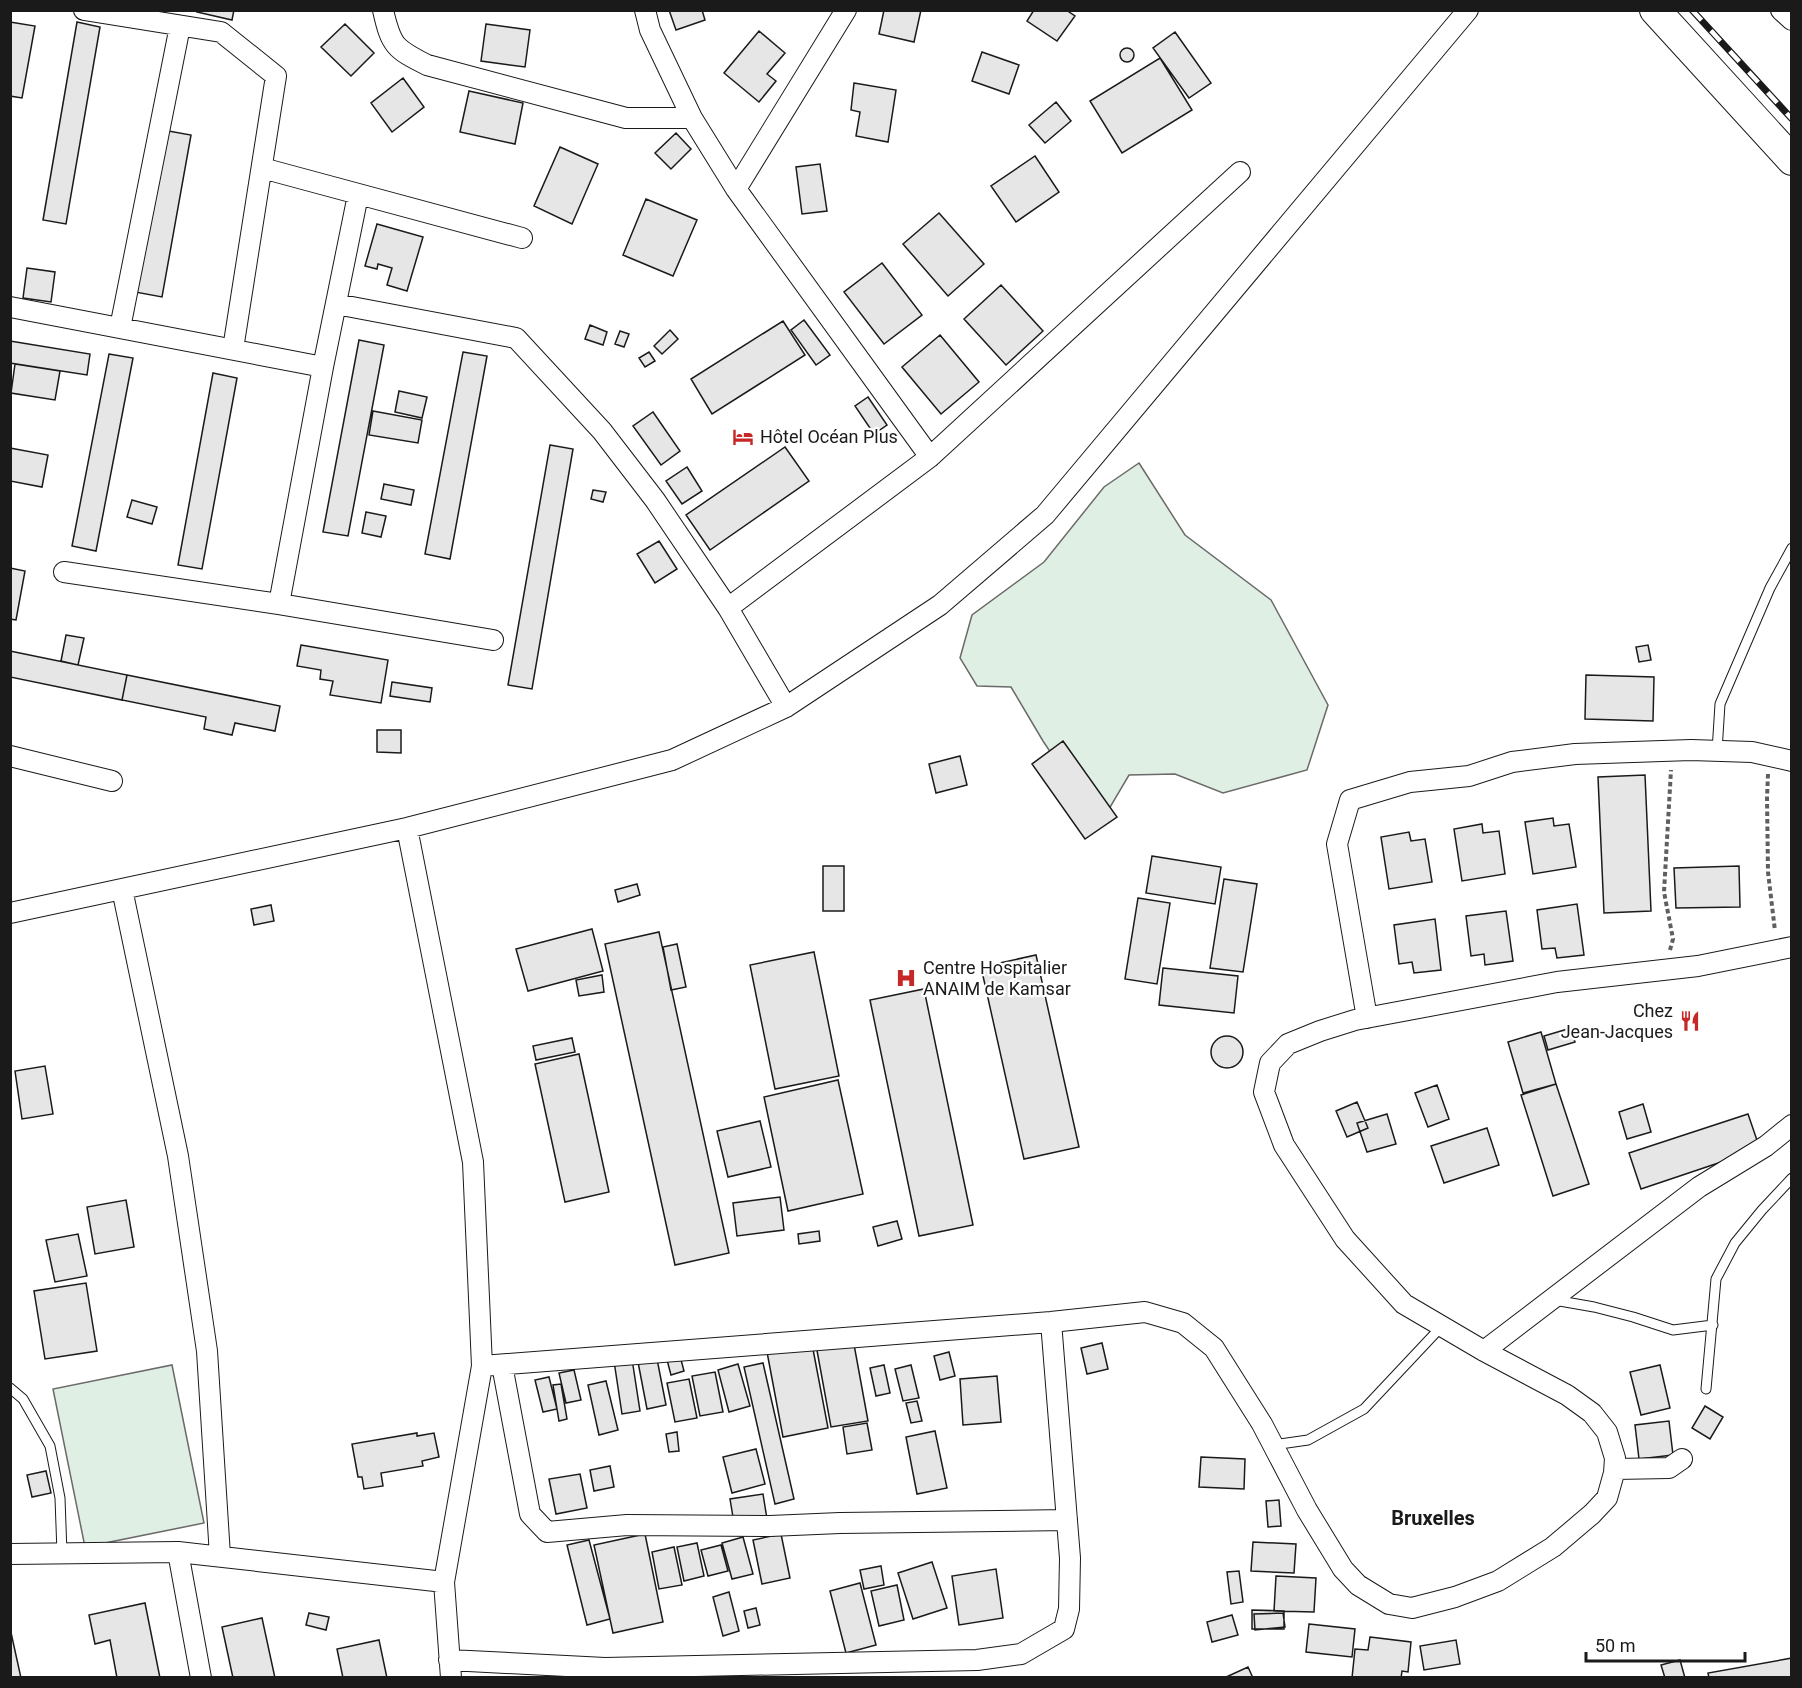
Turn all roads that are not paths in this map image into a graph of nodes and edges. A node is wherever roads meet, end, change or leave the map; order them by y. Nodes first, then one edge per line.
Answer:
1 (84, 10) edge
2 (383, 10) edge
3 (645, 10) edge
4 (846, 10) edge
5 (1468, 10) edge
6 (1655, 10) edge
7 (1781, 10) edge
8 (1791, 20) edge
9 (180, 26) junction
10 (693, 118) junction
11 (1791, 160) edge
12 (262, 168) junction
13 (1240, 172) dead end
14 (736, 189) junction
15 (358, 195) junction
16 (522, 238) dead end
17 (336, 304) junction
18 (10, 307) edge
19 (120, 328) junction
20 (233, 349) junction
21 (322, 367) junction
22 (930, 457) junction
23 (1791, 548) edge
24 (64, 572) dead end
25 (279, 604) junction
26 (728, 608) junction
27 (494, 640) dead end
28 (786, 707) junction
29 (1718, 751) junction
30 (10, 756) edge
31 (1791, 761) edge
32 (112, 781) dead end
33 (407, 828) junction
34 (123, 889) junction
35 (10, 913) edge
36 (1784, 948) edge
37 (1367, 1018) junction
38 (1791, 1125) edge
39 (1791, 1178) edge
40 (1551, 1299) junction
41 (1051, 1322) junction
42 (1713, 1325) junction
43 (1442, 1326) junction
44 (1484, 1351) junction
45 (492, 1366) junction
46 (10, 1388) edge
47 (1706, 1389) dead end
48 (1273, 1445) junction
49 (1682, 1459) dead end
50 (1615, 1469) junction
51 (1067, 1520) junction
52 (178, 1552) junction
53 (62, 1553) junction
54 (10, 1554) edge
55 (220, 1557) junction
56 (444, 1582) junction
57 (450, 1669) edge
58 (606, 1673) edge
59 (201, 1677) edge

1 - 9 street
2 - 10 street
3 - 10 street
4 - 14 street
5 - 28 street
6 - 11 main road
7 - 8 street
9 - 12 street
9 - 19 street
10 - 14 street
12 - 15 street
12 - 20 street
13 - 22 street
14 - 22 street
15 - 16 street
15 - 17 street
17 - 21 street
17 - 26 street
18 - 19 street
19 - 20 street
20 - 21 street
21 - 25 street
22 - 26 street
23 - 29 lane
24 - 25 street
25 - 27 street
26 - 28 street
28 - 33 street
29 - 31 street
29 - 37 street
30 - 32 street
33 - 34 street
33 - 45 street
34 - 35 street
34 - 55 street
36 - 37 street
37 - 43 street
38 - 40 street
39 - 42 lane
40 - 42 lane
40 - 44 street
41 - 45 street
41 - 48 street
41 - 51 street
42 - 47 lane
43 - 44 street
43 - 48 lane
44 - 50 street
45 - 51 street
45 - 56 street
46 - 53 lane
48 - 50 street
49 - 50 street
51 - 58 street
52 - 53 street
52 - 55 street
52 - 59 street
53 - 54 street
55 - 56 street
56 - 57 street
57 - 58 street

